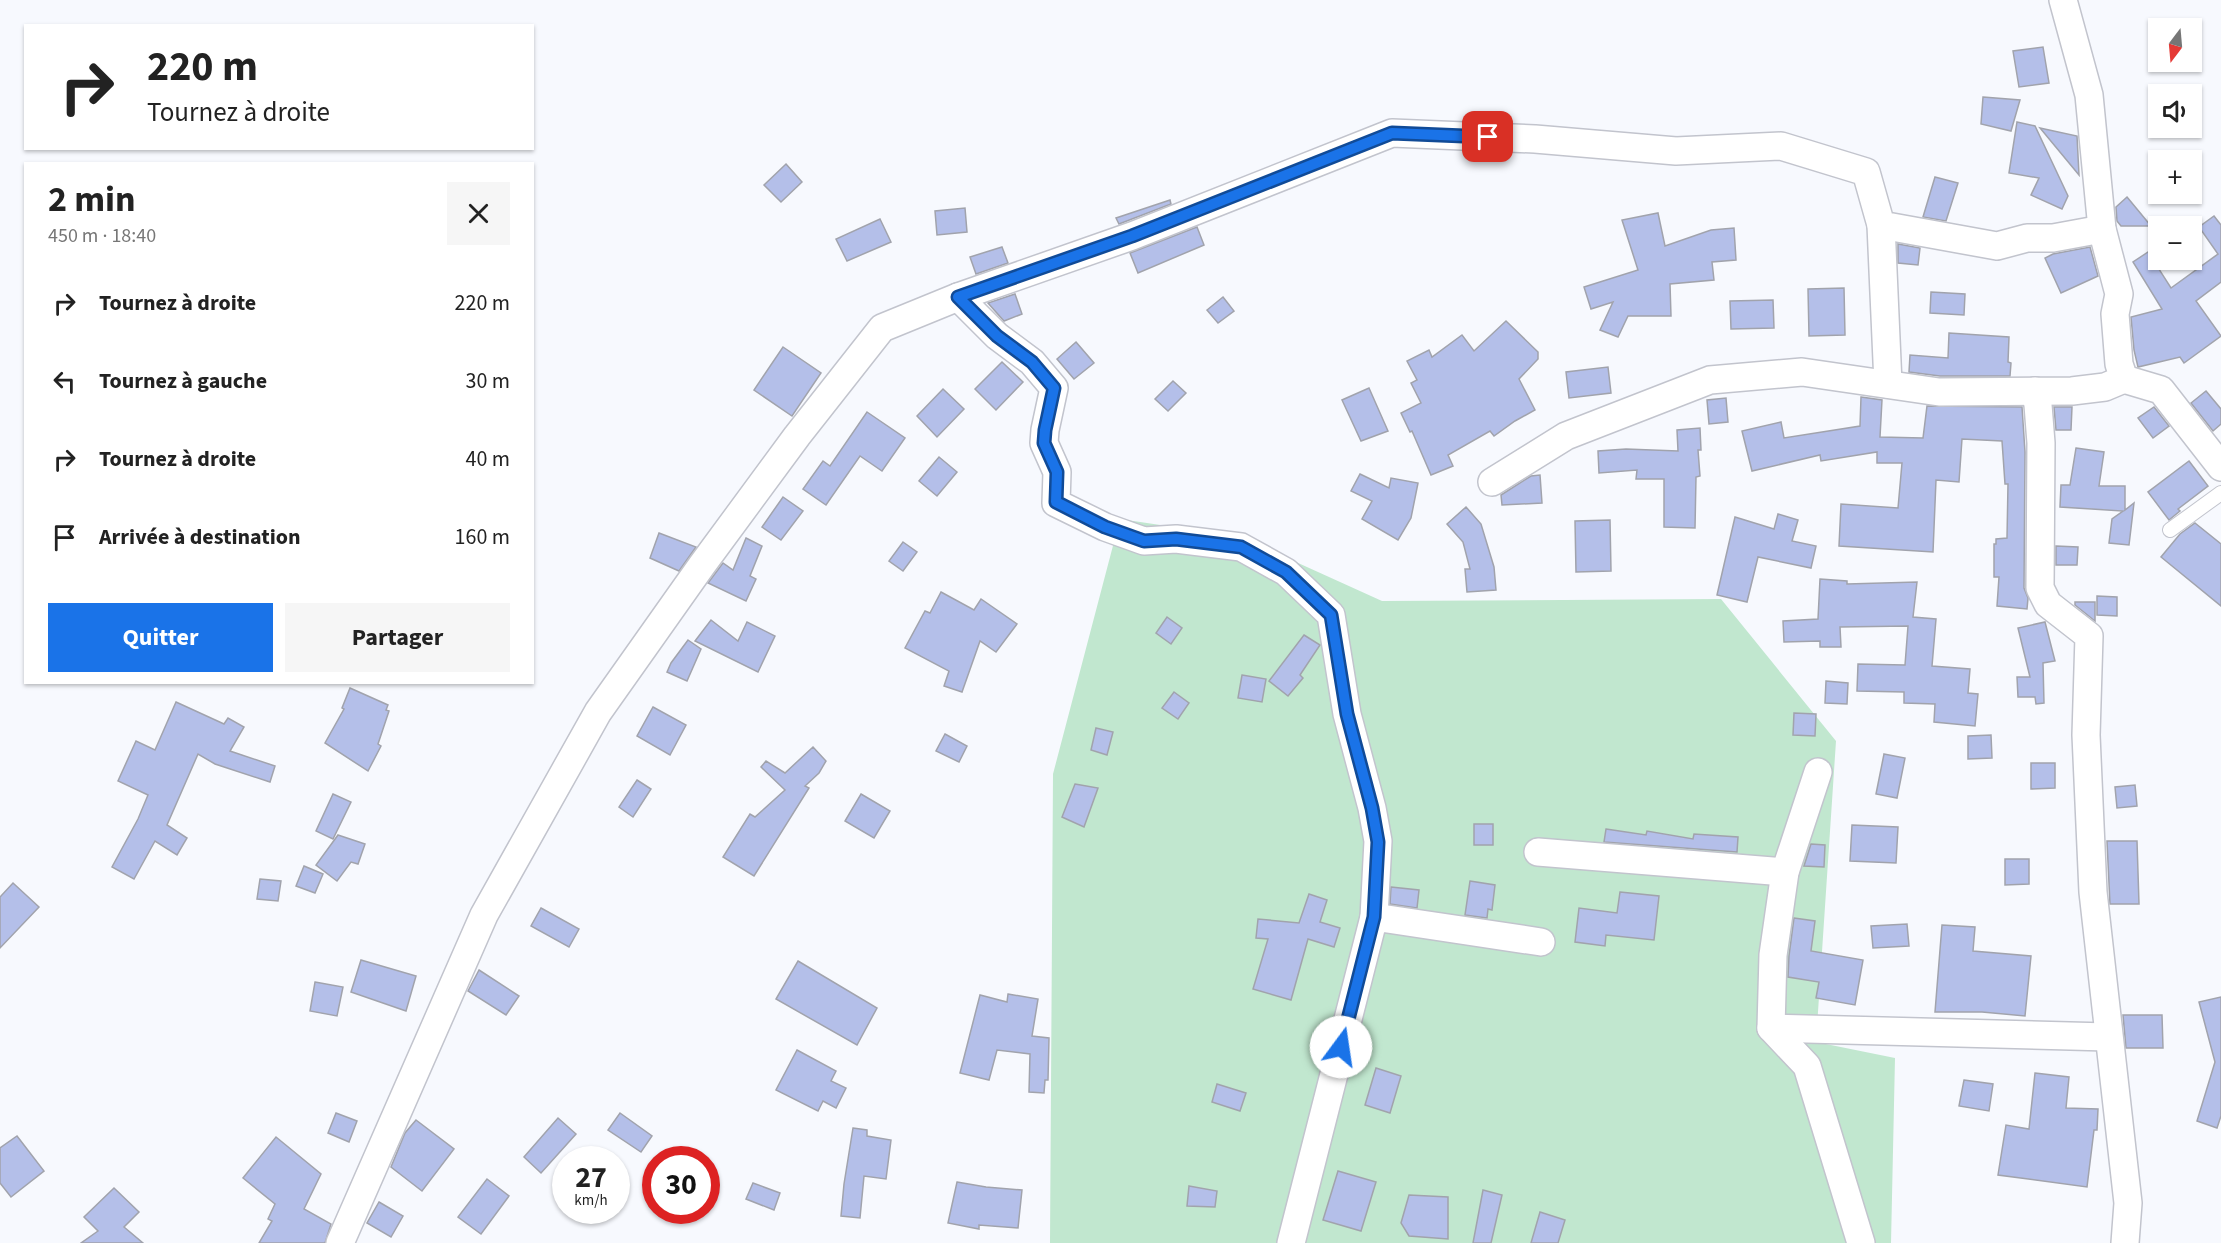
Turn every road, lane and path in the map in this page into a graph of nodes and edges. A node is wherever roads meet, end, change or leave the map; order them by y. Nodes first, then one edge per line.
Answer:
1 (2063, 0) edge
2 (1881, 225) junction
3 (2102, 230) junction
4 (958, 297) junction
5 (2124, 379) junction
6 (1888, 384) junction
7 (2035, 391) junction
8 (2221, 466) edge
9 (1492, 482) dead end
10 (2221, 493) edge
11 (2170, 530) dead end
12 (1818, 772) dead end
13 (1538, 852) dead end
14 (1785, 872) junction
15 (1374, 917) junction
16 (1541, 942) dead end
17 (1771, 1028) junction
18 (2108, 1038) junction
19 (340, 1243) edge
20 (1291, 1243) edge
21 (1861, 1243) edge
22 (2125, 1243) edge

1 - 3 street
2 - 3 street
2 - 4 street
2 - 6 street
3 - 5 street
4 - 15 street
4 - 19 street
5 - 7 street
5 - 8 street
6 - 7 street
6 - 9 street
7 - 18 street
10 - 11 lane
12 - 14 street
13 - 14 street
14 - 17 street
15 - 16 street
15 - 20 street
17 - 18 street
17 - 21 street
18 - 22 street

